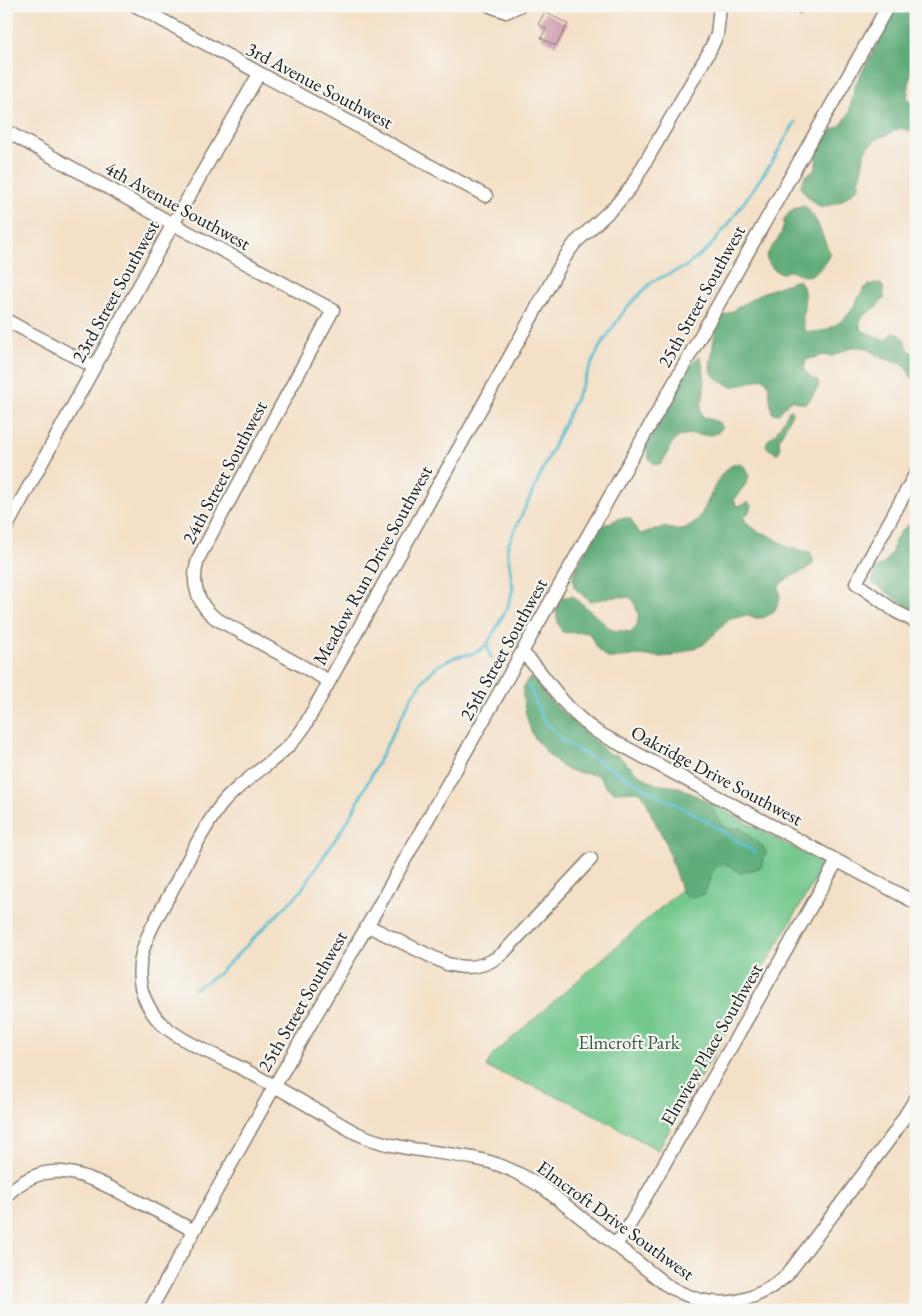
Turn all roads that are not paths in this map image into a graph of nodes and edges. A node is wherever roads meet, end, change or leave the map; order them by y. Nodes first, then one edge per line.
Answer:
1 (136, 6) edge
2 (490, 6) edge
3 (519, 6) edge
4 (720, 6) edge
5 (888, 6) edge
6 (259, 74) junction
7 (6, 131) edge
8 (486, 196) dead end
9 (173, 224) junction
10 (333, 310) joint
11 (6, 320) edge
12 (94, 367) junction
13 (916, 472) edge
14 (6, 528) edge
15 (916, 622) edge
16 (522, 653) junction
17 (329, 681) junction
18 (591, 858) dead end
19 (837, 861) junction
20 (916, 903) edge
21 (368, 926) junction
22 (274, 1086) junction
23 (916, 1098) edge
24 (6, 1196) edge
25 (194, 1231) junction
26 (616, 1244) junction
27 (150, 1310) edge

1 - 6 street, 3rd Avenue Southwest
2 - 3 street
4 - 17 street, Meadow Run Drive Southwest
5 - 16 street, 25th Street Southwest
6 - 8 street, 3rd Avenue Southwest
6 - 9 street, 23rd Street Southwest
7 - 9 street, 4th Avenue Southwest
9 - 10 street, 4th Avenue Southwest
9 - 12 street, 23rd Street Southwest
10 - 17 street, 24th Street Southwest
11 - 12 street
12 - 14 street, 23rd Street Southwest
13 - 15 street
16 - 19 street, Oakridge Drive Southwest
16 - 21 street, 25th Street Southwest
17 - 22 street, Meadow Run Drive Southwest
18 - 21 street
19 - 20 street, Oakridge Drive Southwest
19 - 26 street, Elmview Place Southwest
21 - 22 street, 25th Street Southwest
22 - 25 street, 25th Street Southwest
22 - 26 street, Elmcroft Drive Southwest
23 - 26 street, Elmcroft Drive Southwest
24 - 25 street
25 - 27 street, 25th Street Southwest

